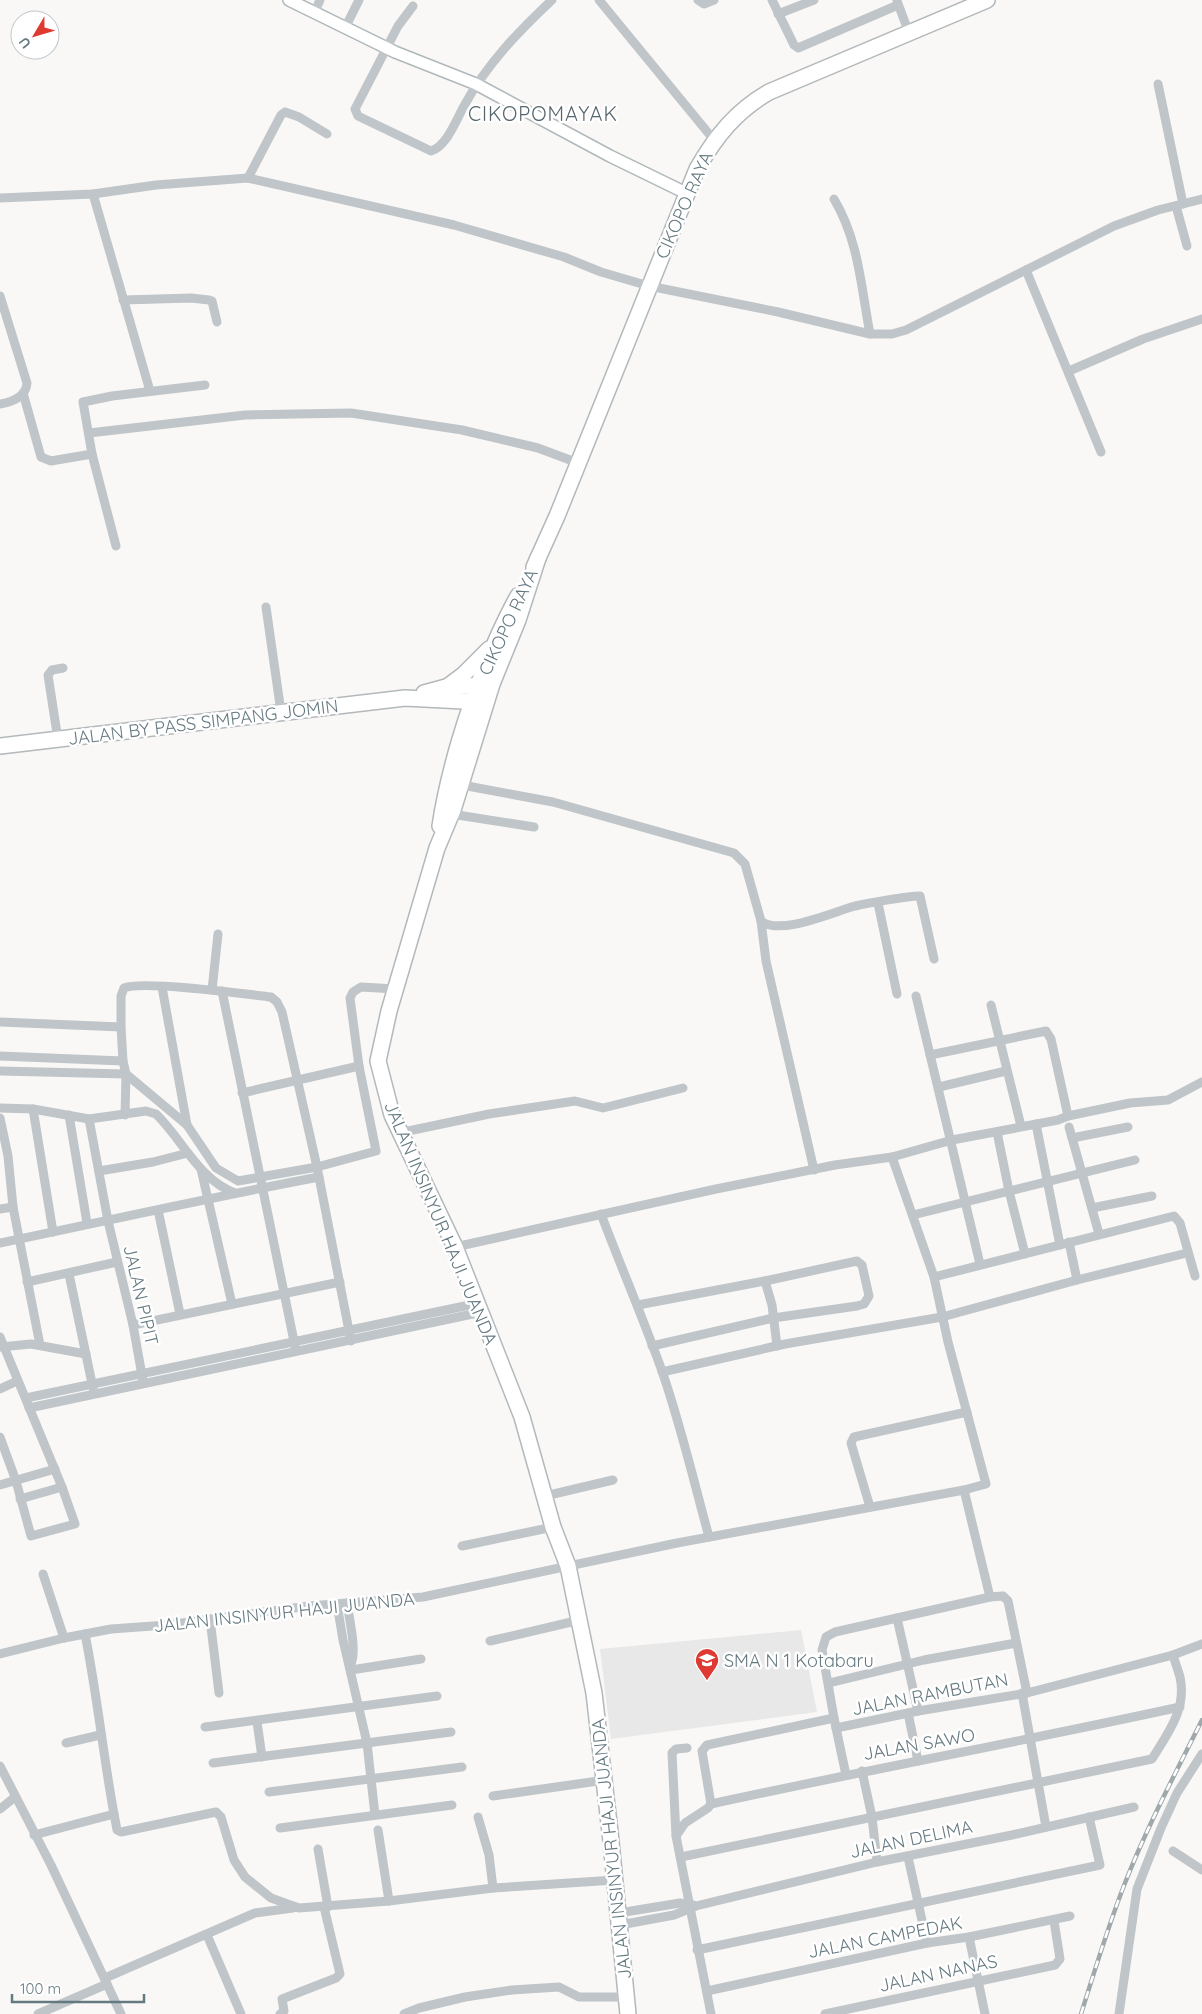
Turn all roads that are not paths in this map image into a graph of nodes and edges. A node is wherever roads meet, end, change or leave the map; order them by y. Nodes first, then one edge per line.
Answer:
1 (289, 0) edge
2 (320, 0) edge
3 (359, 0) edge
4 (552, 0) edge
5 (599, 0) edge
6 (698, 0) edge
7 (714, 0) edge
8 (772, 0) edge
9 (814, 0) edge
10 (987, 0) edge
11 (897, 3) edge
12 (413, 6) dead end
13 (314, 13) junction
14 (778, 14) junction
15 (345, 28) junction
16 (909, 34) junction
17 (388, 48) junction
18 (476, 84) junction
19 (1158, 84) dead end
20 (328, 134) dead end
21 (714, 140) junction
22 (248, 178) junction
23 (93, 194) junction
24 (688, 194) junction
25 (0, 198) edge
26 (834, 199) dead end
27 (1202, 199) edge
28 (1180, 205) junction
29 (1187, 246) dead end
30 (1026, 270) junction
31 (649, 286) junction
32 (0, 296) edge
33 (123, 300) junction
34 (1202, 319) edge
35 (4, 321) edge
36 (217, 322) dead end
37 (870, 334) junction
38 (1069, 372) junction
39 (205, 385) dead end
40 (150, 391) junction
41 (23, 393) junction
42 (0, 404) edge
43 (89, 433) junction
44 (1101, 452) dead end
45 (92, 454) junction
46 (578, 463) junction
47 (116, 546) dead end
48 (538, 558) junction
49 (266, 607) dead end
50 (495, 642) junction
51 (63, 668) dead end
52 (485, 685) junction
53 (444, 693) junction
54 (480, 702) junction
55 (281, 712) junction
56 (467, 721) junction
57 (58, 740) junction
58 (0, 746) edge
59 (462, 785) junction
60 (451, 814) junction
61 (534, 827) dead end
62 (437, 848) junction
63 (878, 903) junction
64 (761, 921) junction
65 (218, 934) dead end
66 (934, 959) dead end
67 (162, 987) junction
68 (395, 989) junction
69 (212, 990) junction
70 (222, 991) junction
71 (897, 994) dead end
72 (916, 996) dead end
73 (991, 1005) dead end
74 (0, 1022) edge
75 (121, 1027) junction
76 (999, 1040) junction
77 (930, 1055) junction
78 (0, 1056) edge
79 (122, 1062) junction
80 (359, 1066) junction
81 (0, 1071) edge
82 (1006, 1071) junction
83 (126, 1074) junction
84 (298, 1080) junction
85 (1202, 1081) edge
86 (939, 1087) junction
87 (683, 1088) dead end
88 (242, 1093) junction
89 (0, 1108) edge
90 (33, 1109) junction
91 (69, 1115) junction
92 (125, 1115) junction
93 (1068, 1116) junction
94 (0, 1118) edge
95 (89, 1119) junction
96 (187, 1124) junction
97 (1036, 1124) junction
98 (1021, 1126) junction
99 (1069, 1127) dead end
100 (1128, 1127) dead end
101 (997, 1132) junction
102 (399, 1133) junction
103 (1072, 1138) junction
104 (952, 1140) junction
105 (188, 1153) junction
106 (4, 1157) edge
107 (892, 1157) junction
108 (1136, 1160) dead end
109 (317, 1167) junction
110 (201, 1169) junction
111 (814, 1170) junction
112 (10, 1171) junction
113 (99, 1171) junction
114 (0, 1173) edge
115 (1082, 1173) junction
116 (319, 1177) junction
117 (260, 1178) junction
118 (1046, 1182) junction
119 (262, 1187) junction
120 (1009, 1191) junction
121 (235, 1193) junction
122 (1152, 1196) dead end
123 (208, 1198) junction
124 (966, 1202) junction
125 (13, 1206) junction
126 (1092, 1208) junction
127 (0, 1209) edge
128 (158, 1210) junction
129 (600, 1214) junction
130 (913, 1215) junction
131 (108, 1222) junction
132 (87, 1223) junction
133 (53, 1232) junction
134 (1098, 1234) junction
135 (19, 1239) junction
136 (0, 1243) edge
137 (1064, 1244) junction
138 (455, 1247) junction
139 (1188, 1253) junction
140 (1025, 1254) junction
141 (117, 1262) junction
142 (980, 1264) junction
143 (69, 1274) junction
144 (934, 1276) junction
145 (1195, 1276) dead end
146 (1077, 1280) junction
147 (765, 1281) junction
148 (27, 1282) junction
149 (340, 1282) junction
150 (284, 1294) junction
151 (232, 1304) junction
152 (638, 1305) junction
153 (480, 1308) junction
154 (180, 1314) junction
155 (942, 1317) junction
156 (773, 1318) junction
157 (133, 1325) junction
158 (349, 1331) junction
159 (351, 1341) junction
160 (1, 1343) edge
161 (40, 1345) junction
162 (652, 1346) junction
163 (777, 1346) junction
164 (295, 1347) junction
165 (86, 1354) junction
166 (662, 1372) junction
167 (142, 1379) junction
168 (17, 1381) junction
169 (92, 1384) junction
170 (0, 1389) edge
171 (94, 1394) junction
172 (26, 1398) junction
173 (30, 1408) junction
174 (967, 1412) junction
175 (0, 1437) edge
176 (55, 1469) junction
177 (613, 1480) dead end
178 (16, 1481) junction
179 (0, 1484) edge
180 (62, 1487) junction
181 (964, 1490) junction
182 (545, 1496) junction
183 (20, 1499) junction
184 (870, 1507) junction
185 (553, 1527) junction
186 (708, 1537) junction
187 (462, 1546) dead end
188 (568, 1566) junction
189 (43, 1574) dead end
190 (990, 1598) junction
191 (347, 1603) junction
192 (337, 1604) junction
193 (897, 1618) junction
194 (210, 1619) junction
195 (580, 1620) junction
196 (85, 1634) junction
197 (64, 1638) junction
198 (490, 1641) dead end
199 (1016, 1643) junction
200 (1202, 1644) edge
201 (0, 1654) edge
202 (1173, 1655) junction
203 (421, 1660) dead end
204 (908, 1664) junction
205 (350, 1668) junction
206 (829, 1683) junction
207 (219, 1693) dead end
208 (1024, 1693) junction
209 (437, 1696) dead end
210 (360, 1705) junction
211 (1180, 1707) junction
212 (913, 1712) junction
213 (834, 1718) junction
214 (257, 1722) junction
215 (204, 1727) dead end
216 (836, 1728) junction
217 (451, 1732) dead end
218 (100, 1735) junction
219 (1029, 1740) junction
220 (66, 1743) dead end
221 (367, 1743) junction
222 (687, 1748) dead end
223 (1202, 1754) edge
224 (262, 1757) junction
225 (918, 1761) junction
226 (213, 1763) dead end
227 (0, 1766) edge
228 (462, 1767) dead end
229 (862, 1771) junction
230 (846, 1774) junction
231 (371, 1780) junction
232 (605, 1780) junction
233 (1038, 1784) junction
234 (269, 1792) dead end
235 (493, 1796) dead end
236 (15, 1797) junction
237 (711, 1804) junction
238 (452, 1805) dead end
239 (1134, 1807) dead end
240 (0, 1809) edge
241 (114, 1814) junction
242 (375, 1815) junction
243 (478, 1817) dead end
244 (1089, 1817) junction
245 (872, 1818) junction
246 (1046, 1827) junction
247 (280, 1828) dead end
248 (378, 1830) dead end
249 (34, 1835) junction
250 (676, 1836) junction
251 (318, 1849) dead end
252 (1173, 1851) dead end
253 (681, 1857) junction
254 (908, 1857) junction
255 (877, 1862) junction
256 (1202, 1870) edge
257 (615, 1880) junction
258 (493, 1888) junction
259 (389, 1901) junction
260 (917, 1904) junction
261 (691, 1906) junction
262 (326, 1907) junction
263 (299, 1908) junction
264 (1070, 1916) dead end
265 (619, 1919) junction
266 (1054, 1921) junction
267 (207, 1935) junction
268 (969, 1937) junction
269 (927, 1943) junction
270 (697, 1950) junction
271 (106, 1981) junction
272 (976, 1982) junction
273 (707, 1990) junction
274 (626, 1997) junction
275 (55, 2011) edge
276 (38, 2014) edge
277 (121, 2014) edge
278 (241, 2014) edge
279 (280, 2014) edge
280 (404, 2014) edge
281 (628, 2014) edge
282 (711, 2014) edge
283 (825, 2014) edge
284 (984, 2014) edge
285 (1119, 2014) edge

1 - 13 main road
2 - 13 street
3 - 15 street
4 - 18 street
5 - 21 street
6 - 7 street
8 - 14 street
9 - 14 street
10 - 16 highway, CIKOPO RAYA
11 - 14 street
11 - 16 street
12 - 17 street
13 - 15 main road
15 - 17 main road
16 - 21 highway, CIKOPO RAYA
17 - 18 main road
17 - 18 street
18 - 24 main road
19 - 28 street
20 - 22 street
21 - 24 highway, CIKOPO RAYA
22 - 23 street
22 - 31 street
23 - 25 street
23 - 33 street
24 - 31 highway, CIKOPO RAYA
26 - 37 street
27 - 28 street
28 - 29 street
28 - 30 street
30 - 37 street
30 - 38 street
31 - 37 street
31 - 46 highway, CIKOPO RAYA
32 - 35 street
33 - 36 street
33 - 40 street
34 - 38 street
35 - 41 street
38 - 44 street
39 - 40 street
40 - 43 street
41 - 42 street
41 - 45 street
43 - 45 street
43 - 46 street
45 - 47 street
46 - 48 highway, CIKOPO RAYA
48 - 50 highway, CIKOPO RAYA
48 - 52 highway, CIKOPO RAYA
49 - 55 street
50 - 52 highway, CIKOPO RAYA
50 - 53 highway
51 - 57 street
52 - 53 highway, JALAN BY PASS SIMPANG JOMIN
52 - 54 highway
53 - 54 highway, JALAN BY PASS SIMPANG JOMIN
53 - 55 highway, JALAN BY PASS SIMPANG JOMIN
53 - 56 highway
54 - 56 highway, JALAN INSINYUR HAJI JUANDA
54 - 59 highway, JALAN INSINYUR HAJI JUANDA
55 - 57 highway, JALAN BY PASS SIMPANG JOMIN
56 - 62 highway, JALAN INSINYUR HAJI JUANDA
57 - 58 highway, JALAN BY PASS SIMPANG JOMIN
59 - 60 highway, JALAN INSINYUR HAJI JUANDA
59 - 64 street
60 - 61 street
60 - 62 highway, JALAN INSINYUR HAJI JUANDA
62 - 68 highway, JALAN INSINYUR HAJI JUANDA
63 - 64 street
63 - 66 street
63 - 71 street
64 - 111 street
65 - 69 street
67 - 69 street
67 - 75 street
67 - 96 street
68 - 80 street
68 - 102 highway, JALAN INSINYUR HAJI JUANDA
69 - 70 street
70 - 84 street
70 - 88 street
72 - 77 street
73 - 76 street
74 - 75 street
75 - 79 street
76 - 77 street
76 - 82 street
76 - 93 street
77 - 86 street
78 - 79 street
79 - 83 street
80 - 84 street
80 - 109 street
81 - 83 street
82 - 86 street
82 - 98 street
83 - 92 street
83 - 96 street
84 - 88 street
84 - 109 street
85 - 93 street
86 - 104 street
87 - 102 street
88 - 117 street
89 - 90 street
90 - 91 street
90 - 133 street
91 - 95 street
91 - 132 street
92 - 95 street
92 - 105 street
93 - 97 street
94 - 106 street
95 - 113 street, JALAN PIPIT
96 - 117 street
97 - 98 street
97 - 118 street
98 - 101 street
99 - 103 street
100 - 103 street
101 - 104 street
101 - 120 street
102 - 138 highway, JALAN INSINYUR HAJI JUANDA
103 - 115 street
104 - 107 street
104 - 124 street
105 - 110 street
105 - 113 street
106 - 112 street
107 - 111 street
107 - 130 street
108 - 115 street
109 - 116 street
109 - 117 street
110 - 121 street
110 - 123 street
111 - 129 street
112 - 114 street
112 - 125 street
113 - 131 street, JALAN PIPIT
115 - 118 street
115 - 126 street
116 - 119 street
116 - 149 street
117 - 119 street
118 - 120 street
118 - 137 street
119 - 121 street
119 - 150 street
120 - 124 street
120 - 140 street
121 - 123 street
122 - 126 street
123 - 128 street
123 - 151 street
124 - 130 street
124 - 142 street
125 - 127 street
125 - 135 street
126 - 134 street
128 - 131 street
128 - 154 street
129 - 138 street
129 - 152 street
130 - 144 street
131 - 132 street
131 - 141 street, JALAN PIPIT
132 - 133 street
133 - 135 street
134 - 137 street
134 - 139 street
135 - 136 street
135 - 148 street
137 - 140 street
137 - 146 street
138 - 153 highway, JALAN INSINYUR HAJI JUANDA
139 - 145 street
139 - 146 street
140 - 142 street
141 - 143 street
141 - 157 street, JALAN PIPIT
142 - 144 street
143 - 148 street
143 - 165 street
144 - 155 street
146 - 155 street
147 - 152 street
147 - 156 street
147 - 156 street
148 - 161 street
149 - 150 street
149 - 158 street
150 - 151 street
150 - 164 street
151 - 154 street
152 - 162 street
153 - 158 street
153 - 159 street
153 - 182 highway, JALAN INSINYUR HAJI JUANDA
154 - 157 street
155 - 163 street
155 - 174 street
156 - 162 street
156 - 163 street
157 - 167 street, JALAN PIPIT
158 - 159 street
158 - 164 street
159 - 164 street
160 - 161 street
160 - 168 street
161 - 165 street
162 - 166 street
163 - 166 street
164 - 167 street
165 - 169 street
166 - 186 street
167 - 169 street
167 - 171 street
168 - 170 street
168 - 172 street
169 - 171 street
169 - 172 street
171 - 173 street
172 - 173 street
173 - 176 street
174 - 181 street
174 - 184 street
175 - 178 street
176 - 178 street
176 - 180 street
177 - 182 street
178 - 179 street
178 - 183 street
180 - 183 street
180 - 183 street
181 - 184 street
181 - 190 street
182 - 185 highway, JALAN INSINYUR HAJI JUANDA
184 - 186 street
185 - 187 street
185 - 188 highway, JALAN INSINYUR HAJI JUANDA
186 - 188 street
188 - 191 street, JALAN INSINYUR HAJI JUANDA
188 - 195 highway, JALAN INSINYUR HAJI JUANDA
189 - 197 street
190 - 193 street
190 - 199 street
191 - 192 street, JALAN INSINYUR HAJI JUANDA
191 - 205 street
192 - 194 street, JALAN INSINYUR HAJI JUANDA
192 - 205 street
193 - 204 street
193 - 206 street
194 - 196 street, JALAN INSINYUR HAJI JUANDA
194 - 207 street
195 - 198 street
195 - 232 highway, JALAN INSINYUR HAJI JUANDA
196 - 197 street, JALAN INSINYUR HAJI JUANDA
196 - 218 street
197 - 201 street, JALAN INSINYUR HAJI JUANDA
199 - 204 street
199 - 208 street
200 - 202 street, JALAN RAMBUTAN
202 - 208 street, JALAN RAMBUTAN
202 - 211 street
203 - 205 street
204 - 206 street
204 - 212 street
205 - 210 street
206 - 213 street
208 - 212 street, JALAN RAMBUTAN
208 - 219 street
209 - 210 street
210 - 214 street
210 - 221 street
211 - 219 street, JALAN SAWO
211 - 233 street
212 - 216 street, JALAN RAMBUTAN
212 - 225 street
213 - 216 street, JALAN RAMBUTAN
213 - 237 street, JALAN RAMBUTAN
214 - 215 street
214 - 224 street
216 - 230 street
217 - 221 street
218 - 220 street
218 - 241 street
219 - 225 street, JALAN SAWO
219 - 233 street
221 - 224 street
221 - 231 street
222 - 250 street
223 - 285 street
224 - 226 street
225 - 229 street, JALAN SAWO
227 - 236 street
228 - 231 street
229 - 230 street, JALAN SAWO
229 - 245 street
230 - 237 street, JALAN SAWO
231 - 234 street
231 - 242 street
232 - 235 street
232 - 257 highway, JALAN INSINYUR HAJI JUANDA
233 - 245 street
233 - 246 street
236 - 240 street
236 - 249 street
237 - 250 street, JALAN SAWO
238 - 242 street
239 - 244 street, JALAN DELIMA
241 - 249 street
241 - 263 street
242 - 247 street
243 - 258 street
244 - 246 street, JALAN DELIMA
244 - 260 street
245 - 253 street
245 - 255 street
246 - 254 street, JALAN DELIMA
248 - 259 street
249 - 271 street
250 - 253 street
251 - 262 street
252 - 256 street
253 - 261 street
254 - 255 street, JALAN DELIMA
254 - 260 street
255 - 261 street, JALAN DELIMA
257 - 258 street
257 - 265 highway, JALAN INSINYUR HAJI JUANDA
258 - 259 street
259 - 262 street
260 - 269 street
260 - 270 street
261 - 265 street, JALAN DELIMA
261 - 270 street
262 - 263 street
262 - 279 street
263 - 267 street
264 - 266 street, JALAN CAMPEDAK
265 - 274 highway, JALAN INSINYUR HAJI JUANDA
266 - 268 street, JALAN CAMPEDAK
266 - 272 street, JALAN NANAS
267 - 271 street
267 - 278 street
268 - 269 street, JALAN CAMPEDAK
268 - 272 street
269 - 273 street, JALAN CAMPEDAK
270 - 273 street
271 - 275 street
271 - 277 street
272 - 283 street, JALAN NANAS
272 - 284 street
273 - 282 street
274 - 280 street
274 - 281 highway, JALAN INSINYUR HAJI JUANDA
275 - 276 street

